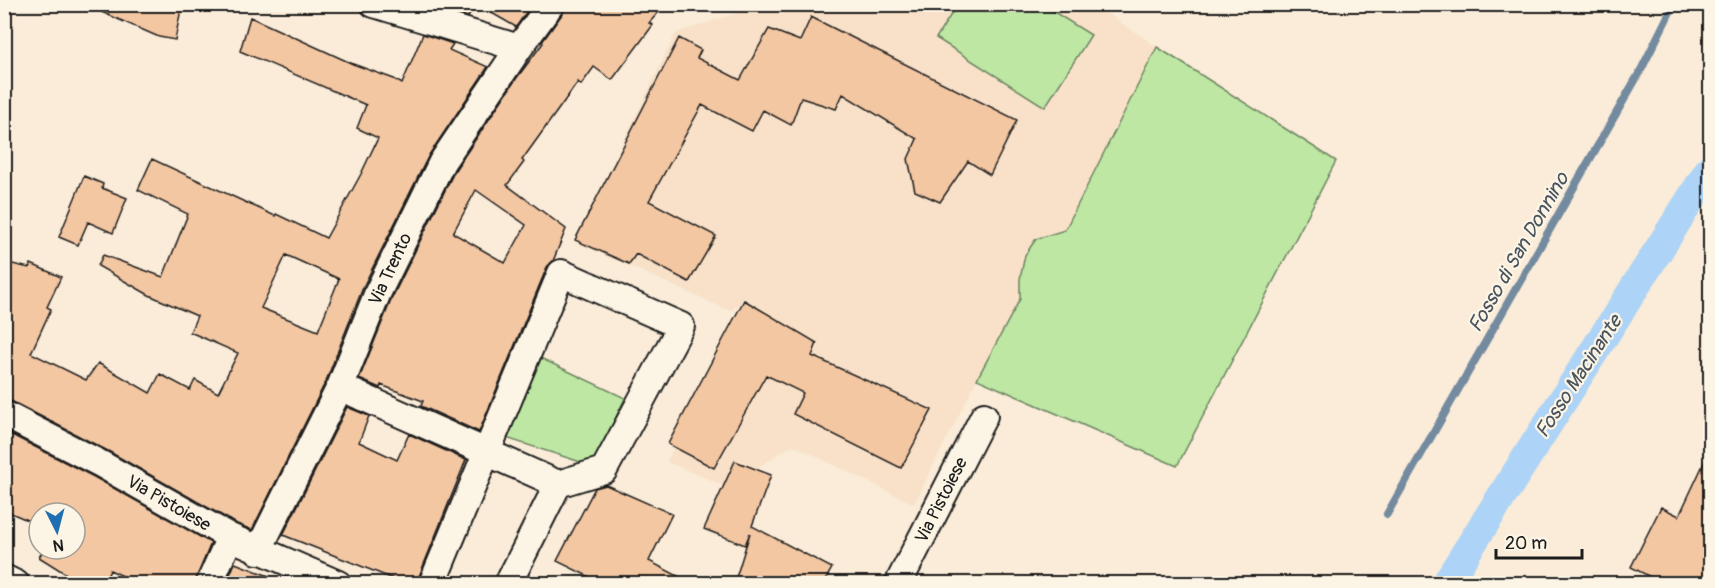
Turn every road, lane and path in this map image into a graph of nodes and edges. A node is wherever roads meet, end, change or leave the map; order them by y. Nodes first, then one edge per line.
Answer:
1 (374, 4) edge
2 (551, 4) edge
3 (519, 48) junction
4 (340, 387) junction
5 (4, 414) edge
6 (984, 416) dead end
7 (485, 452) junction
8 (558, 484) junction
9 (230, 537) junction
10 (258, 551) junction
11 (4, 578) edge
12 (16, 584) edge
13 (209, 584) edge
14 (338, 584) edge
15 (432, 584) edge
16 (508, 584) edge
17 (898, 584) edge

1 - 3 street
2 - 3 street, Via Trento
3 - 4 street, Via Trento
4 - 7 street
4 - 10 street, Via Trento
5 - 9 street, Via Pistoiese
6 - 17 street, Via Pistoiese
7 - 8 street
7 - 8 street
7 - 15 street
8 - 16 street
9 - 10 street, Via Pistoiese
9 - 13 street
10 - 14 street, Via Pistoiese
11 - 12 street

